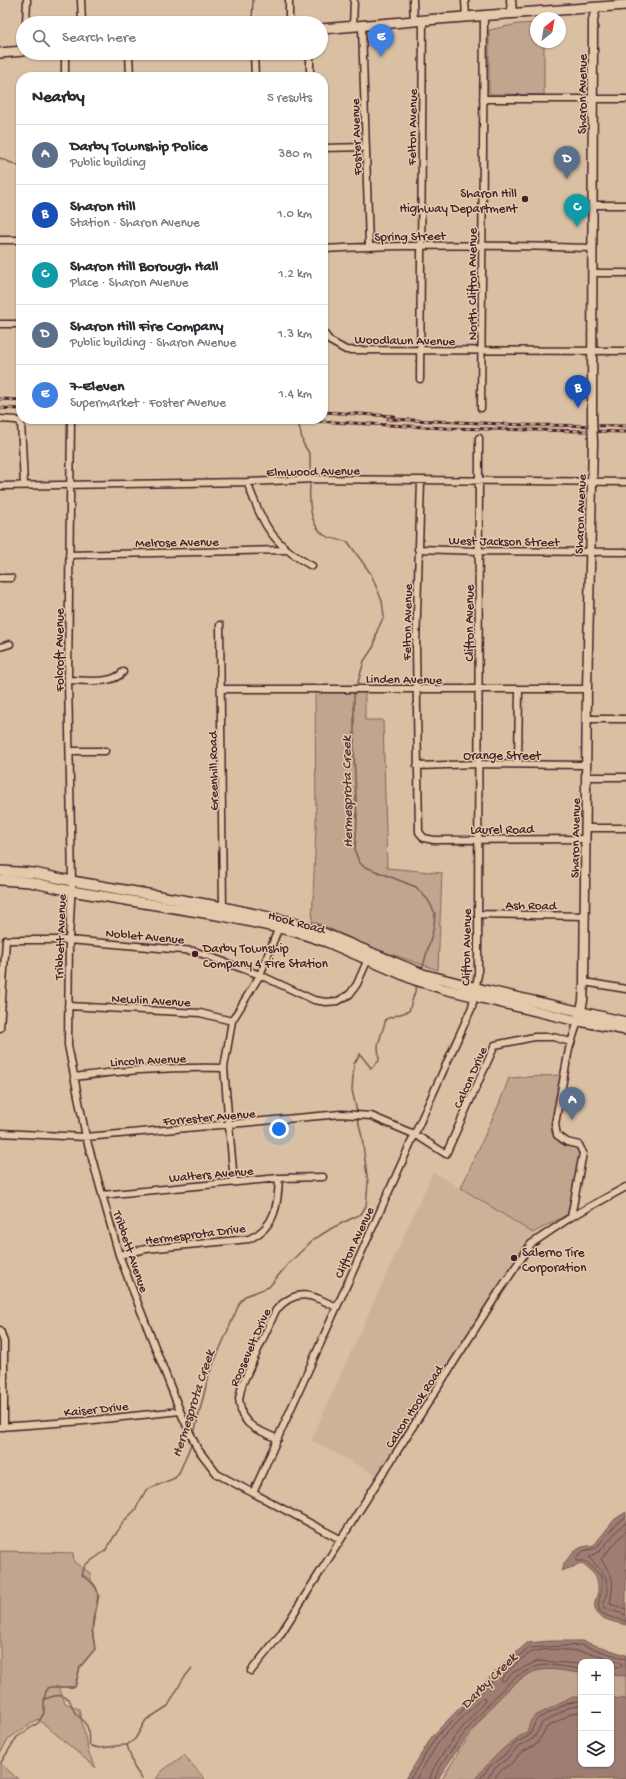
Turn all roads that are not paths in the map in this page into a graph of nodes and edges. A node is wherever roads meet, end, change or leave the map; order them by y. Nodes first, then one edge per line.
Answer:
1 (27, 0) edge
2 (81, 0) edge
3 (289, 0) edge
4 (354, 0) edge
5 (413, 0) edge
6 (465, 0) edge
7 (512, 0) edge
8 (626, 5) edge
9 (596, 8) junction
10 (512, 13) junction
11 (484, 15) junction
12 (26, 16) edge
13 (82, 16) edge
14 (289, 16) edge
15 (466, 17) junction
16 (419, 20) junction
17 (358, 27) junction
18 (328, 29) edge
19 (16, 51) edge
20 (0, 52) edge
21 (65, 60) edge
22 (129, 60) edge
23 (254, 60) edge
24 (310, 60) edge
25 (65, 72) edge
26 (130, 72) edge
27 (255, 72) edge
28 (310, 72) edge
29 (483, 99) junction
30 (593, 99) junction
31 (626, 99) edge
32 (366, 147) junction
33 (328, 148) edge
34 (593, 205) junction
35 (626, 205) edge
36 (0, 240) edge
37 (16, 240) edge
38 (421, 245) junction
39 (482, 245) junction
40 (369, 246) junction
41 (593, 248) junction
42 (328, 249) edge
43 (593, 272) junction
44 (626, 273) edge
45 (0, 324) edge
46 (16, 324) edge
47 (328, 337) edge
48 (420, 351) junction
49 (482, 351) junction
50 (592, 351) junction
51 (626, 351) edge
52 (420, 378) dead end
53 (481, 408) dead end
54 (0, 419) edge
55 (16, 421) edge
56 (21, 424) edge
57 (72, 424) edge
58 (480, 438) dead end
59 (421, 480) junction
60 (247, 482) junction
61 (480, 482) junction
62 (593, 482) junction
63 (626, 482) edge
64 (70, 484) junction
65 (24, 485) junction
66 (0, 486) edge
67 (418, 549) junction
68 (285, 550) junction
69 (480, 551) junction
70 (590, 551) junction
71 (626, 552) edge
72 (69, 555) junction
73 (312, 566) dead end
74 (0, 578) edge
75 (11, 578) dead end
76 (220, 625) dead end
77 (10, 644) dead end
78 (0, 647) edge
79 (123, 672) dead end
80 (68, 680) junction
81 (222, 689) junction
82 (519, 689) junction
83 (587, 689) junction
84 (417, 690) junction
85 (480, 690) junction
86 (587, 719) junction
87 (626, 719) edge
88 (70, 751) junction
89 (105, 751) dead end
90 (478, 764) junction
91 (518, 764) junction
92 (586, 765) junction
93 (417, 766) junction
94 (586, 777) junction
95 (626, 777) edge
96 (586, 828) junction
97 (626, 828) edge
98 (420, 834) joint
99 (586, 838) junction
100 (478, 840) junction
101 (0, 872) edge
102 (0, 880) edge
103 (72, 886) junction
104 (223, 911) junction
105 (478, 914) junction
106 (585, 916) junction
107 (279, 927) junction
108 (69, 940) junction
109 (368, 959) junction
110 (260, 975) junction
111 (419, 977) junction
112 (584, 982) junction
113 (476, 988) junction
114 (626, 989) edge
115 (475, 997) junction
116 (68, 1006) junction
117 (581, 1011) junction
118 (232, 1021) junction
119 (578, 1021) junction
120 (626, 1022) edge
121 (0, 1028) edge
122 (626, 1030) edge
123 (571, 1042) junction
124 (224, 1068) junction
125 (74, 1077) junction
126 (228, 1126) junction
127 (0, 1133) edge
128 (416, 1135) junction
129 (86, 1137) junction
130 (323, 1177) dead end
131 (279, 1178) junction
132 (234, 1182) junction
133 (626, 1187) edge
134 (102, 1195) junction
135 (571, 1217) junction
136 (119, 1255) junction
137 (336, 1307) junction
138 (0, 1330) edge
139 (180, 1411) junction
140 (2, 1427) edge
141 (278, 1439) junction
142 (253, 1493) junction
143 (340, 1539) junction
144 (252, 1671) dead end

1 - 12 street
2 - 13 street
3 - 14 street
4 - 17 street, Foster Avenue
5 - 16 street, Felton Avenue
6 - 15 street
7 - 10 street
8 - 9 main road
9 - 10 main road
9 - 30 street, Sharon Avenue
10 - 11 main road
11 - 15 main road
11 - 29 street, North Clifton Avenue
15 - 16 main road
16 - 17 main road
16 - 38 street, Felton Avenue
17 - 18 main road
17 - 32 street, Foster Avenue
19 - 20 main road
21 - 25 street
22 - 26 street
23 - 27 street
24 - 28 street
29 - 30 street
29 - 39 street, North Clifton Avenue
30 - 31 street
30 - 34 street, Sharon Avenue
32 - 33 street
32 - 40 street, Foster Avenue
34 - 35 street
34 - 41 street, Sharon Avenue
36 - 37 street
38 - 39 street, Spring Street
38 - 40 street, Spring Street
38 - 48 street, Felton Avenue
39 - 41 street, Spring Street
39 - 49 street, North Clifton Avenue
40 - 42 street, Spring Street
41 - 43 street, Sharon Avenue
43 - 44 street
43 - 50 street, Sharon Avenue
45 - 46 street
47 - 48 street, Woodlawn Avenue
48 - 49 street, Woodlawn Avenue
48 - 52 street, Felton Avenue
49 - 50 street, Woodlawn Avenue
49 - 53 street, North Clifton Avenue
50 - 51 street, Woodlawn Avenue
50 - 62 street, Sharon Avenue, bridge
54 - 55 street
56 - 65 street
57 - 64 street, Folcroft Avenue
58 - 61 street, Clifton Avenue
59 - 60 street, Elmwood Avenue
59 - 61 street, Elmwood Avenue
59 - 67 street, Felton Avenue
60 - 64 street, Elmwood Avenue
60 - 68 street
61 - 62 street, Elmwood Avenue
61 - 69 street, Clifton Avenue
62 - 63 street, Elmwood Avenue
62 - 70 street, Sharon Avenue
64 - 65 street, Elmwood Avenue
64 - 72 street, Folcroft Avenue
65 - 66 street, Elmwood Avenue
67 - 69 street, West Jackson Street
67 - 84 street, Felton Avenue
68 - 72 street, Melrose Avenue
68 - 73 street
69 - 70 street, West Jackson Street
69 - 85 street, Clifton Avenue
70 - 71 street, West Jackson Street
70 - 83 street, Sharon Avenue
72 - 80 street, Folcroft Avenue
74 - 75 street
76 - 81 street, Greenhill Road
77 - 78 street
79 - 80 street
80 - 88 street, Folcroft Avenue
81 - 84 street, Linden Avenue
81 - 104 street, Greenhill Road
82 - 83 street, Linden Avenue
82 - 85 street, Linden Avenue
82 - 91 street
83 - 86 street, Sharon Avenue
84 - 85 street, Linden Avenue
84 - 93 street, Felton Avenue
85 - 90 street, Clifton Avenue
86 - 87 street
86 - 92 street, Sharon Avenue
88 - 89 street
88 - 103 street, Folcroft Avenue
90 - 91 street, Orange Street
90 - 93 street, Orange Street
90 - 100 street, Clifton Avenue
91 - 92 street, Orange Street
92 - 94 street, Sharon Avenue
93 - 98 street, Felton Avenue
94 - 95 street
94 - 96 street, Sharon Avenue
96 - 97 street
96 - 99 street, Sharon Avenue
98 - 100 street, Laurel Road
99 - 100 street, Laurel Road
99 - 106 street, Sharon Avenue
100 - 105 street, Clifton Avenue
101 - 103 main road, Hook Road
102 - 103 main road, Hook Road
103 - 104 main road, Hook Road
103 - 108 street, Tribbett Avenue
104 - 107 main road, Hook Road
104 - 111 main road, Hook Road
105 - 106 street, Ash Road
105 - 113 street, Clifton Avenue
106 - 112 street, Sharon Avenue
107 - 109 main road, Hook Road
107 - 110 street
108 - 110 street, Noblet Avenue
108 - 116 street, Tribbett Avenue
108 - 121 street, Noblet Avenue
109 - 110 street, Noblet Avenue
109 - 111 main road, Hook Road
110 - 118 street
111 - 113 main road, Hook Road
111 - 115 main road, Hook Road
112 - 114 street
112 - 117 street, Sharon Avenue
113 - 115 street, Clifton Avenue
113 - 117 main road, Hook Road
115 - 119 main road, Hook Road
115 - 128 street, Clifton Avenue
116 - 118 street, Newlin Avenue
116 - 125 street, Tribbett Avenue
117 - 119 street, Sharon Avenue
117 - 120 main road, Hook Road
118 - 124 street
119 - 122 main road, Hook Road
119 - 123 street
123 - 128 street, Calcon Drive
123 - 135 street
124 - 125 street, Lincoln Avenue
124 - 126 street
125 - 129 street, Tribbett Avenue
126 - 128 street, Forrester Avenue
126 - 129 street, Forrester Avenue
126 - 132 street
127 - 129 street, Forrester Avenue
128 - 137 street, Clifton Avenue
129 - 134 street, Tribbett Avenue
130 - 131 street, Walters Avenue
131 - 132 street, Walters Avenue
131 - 136 street, Hermesprota Drive
132 - 134 street, Walters Avenue
133 - 135 street, Calcon Hook Road
134 - 136 street, Tribbett Avenue
135 - 143 street, Calcon Hook Road
136 - 139 street, Tribbett Avenue
137 - 141 street, Clifton Avenue
137 - 141 street, Roosevelt Drive
138 - 140 street
139 - 140 street, Kaiser Drive
139 - 142 street, Tribbett Avenue
141 - 142 street, Clifton Avenue
142 - 143 street, Tribbett Avenue
143 - 144 street, Calcon Hook Road

